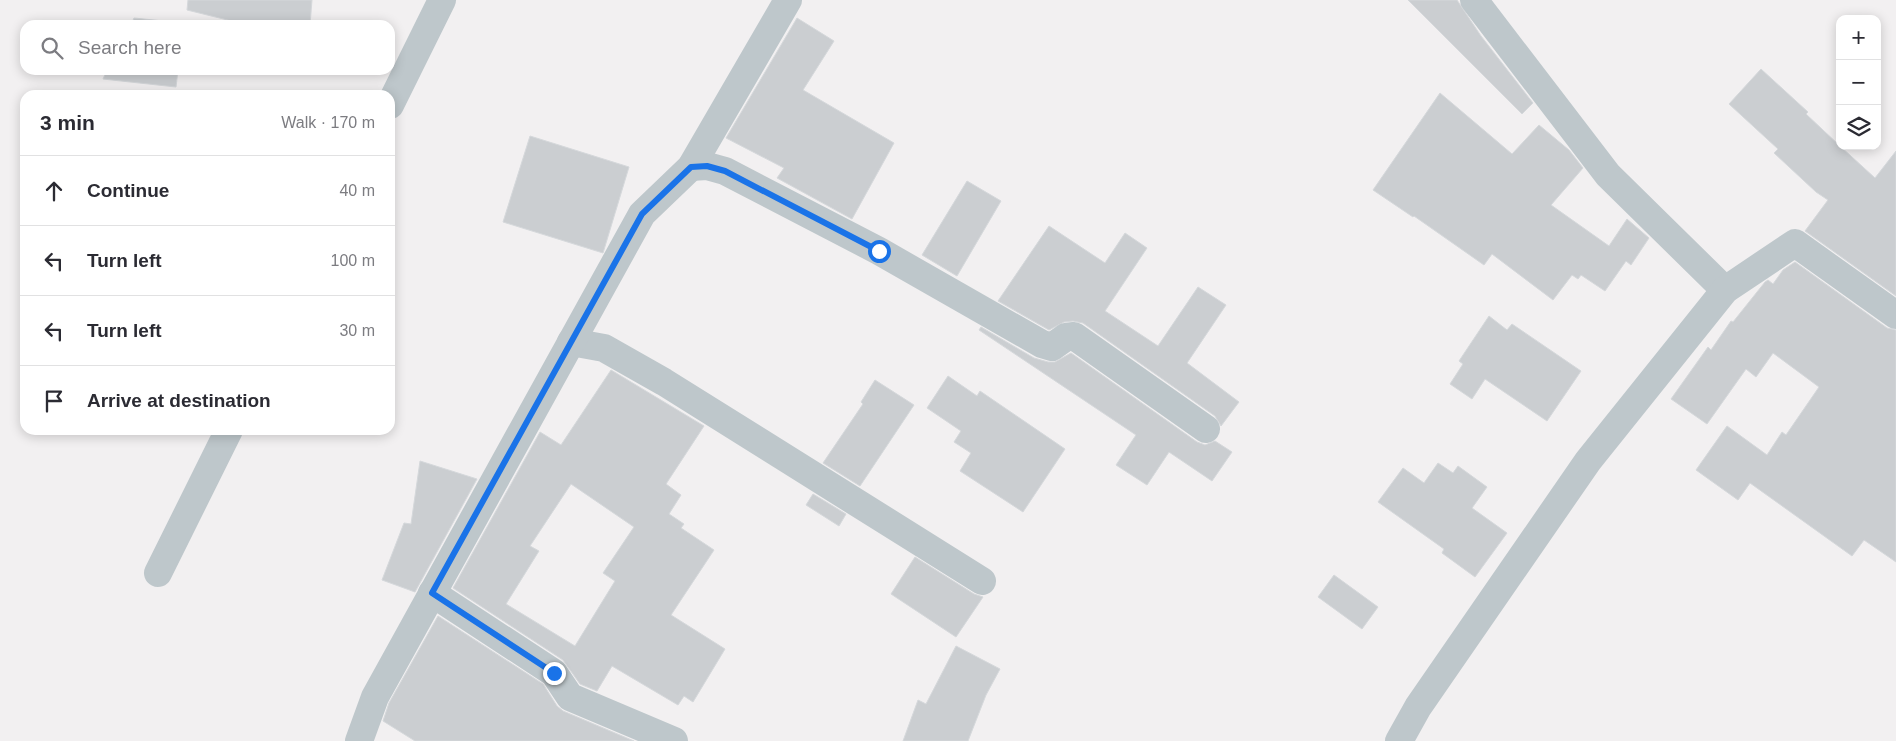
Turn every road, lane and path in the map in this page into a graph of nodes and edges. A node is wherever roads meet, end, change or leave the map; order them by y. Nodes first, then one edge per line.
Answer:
1 (442, 0) edge
2 (788, 0) edge
3 (1474, 0) edge
4 (395, 95) edge
5 (691, 167) junction
6 (1725, 290) junction
7 (1896, 315) edge
8 (571, 342) junction
9 (1206, 429) dead end
10 (227, 435) edge
11 (158, 573) dead end
12 (982, 581) dead end
13 (432, 593) junction
14 (359, 741) edge
15 (674, 741) edge
16 (1399, 741) edge

1 - 4 street
2 - 5 street
3 - 6 street
5 - 8 street
5 - 9 street
6 - 7 street
6 - 16 street
8 - 12 street
8 - 13 street
10 - 11 street
13 - 14 street
13 - 15 street

